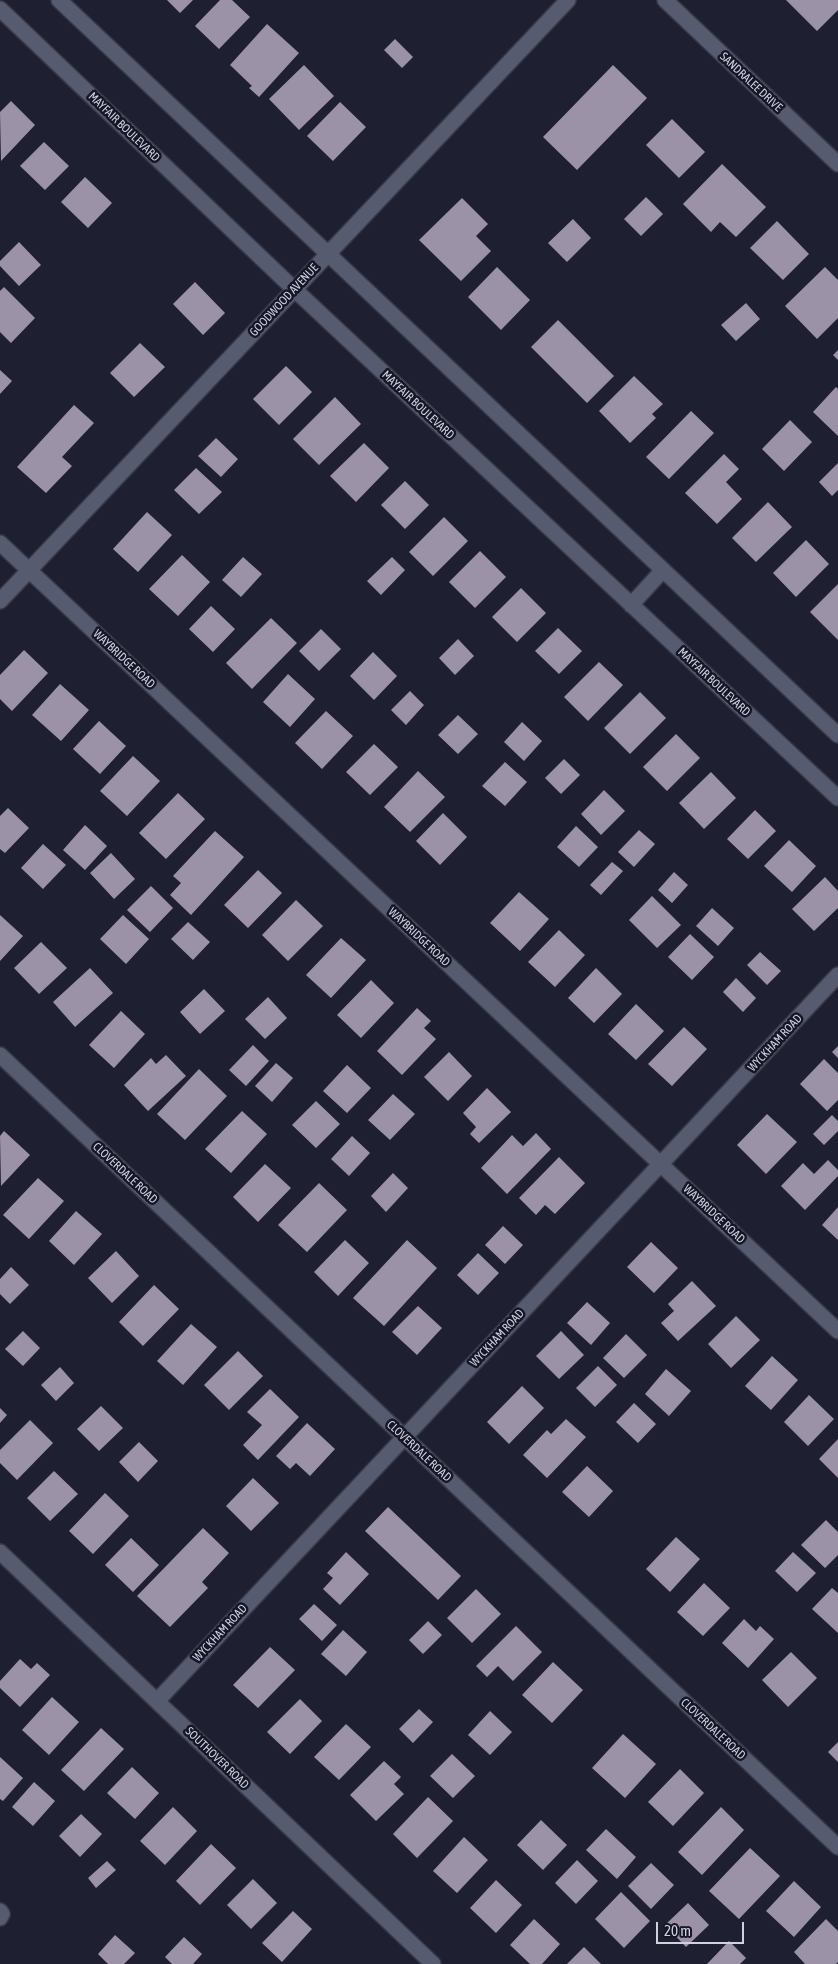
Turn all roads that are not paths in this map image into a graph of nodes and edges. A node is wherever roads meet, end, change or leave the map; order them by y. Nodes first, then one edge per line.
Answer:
1 (59, 0) edge
2 (568, 0) edge
3 (665, 0) edge
4 (0, 10) edge
5 (838, 164) edge
6 (328, 254) junction
7 (294, 289) junction
8 (0, 543) edge
9 (29, 570) junction
10 (663, 570) junction
11 (0, 601) edge
12 (631, 605) junction
13 (838, 735) edge
14 (838, 798) edge
15 (838, 975) edge
16 (0, 1055) edge
17 (661, 1164) junction
18 (838, 1331) edge
19 (404, 1437) junction
20 (0, 1552) edge
21 (157, 1701) junction
22 (838, 1847) edge
23 (0, 1911) edge
24 (0, 1918) edge
25 (434, 1964) edge

1 - 6 street
2 - 6 street, GOODWOOD AVENUE
3 - 5 street, SANDRALEE DRIVE
4 - 7 street, MAYFAIR BOULEVARD
6 - 7 street, GOODWOOD AVENUE
6 - 10 street
7 - 9 street, GOODWOOD AVENUE
7 - 12 street, MAYFAIR BOULEVARD
8 - 9 street, WAYBRIDGE ROAD
9 - 11 street, GOODWOOD AVENUE
9 - 17 street, WAYBRIDGE ROAD
10 - 12 street
10 - 13 street
12 - 14 street, MAYFAIR BOULEVARD
15 - 17 street, WYCKHAM ROAD
16 - 19 street, CLOVERDALE ROAD
17 - 18 street, WAYBRIDGE ROAD
17 - 19 street, WYCKHAM ROAD
19 - 21 street, WYCKHAM ROAD
19 - 22 street, CLOVERDALE ROAD
20 - 21 street, SOUTHOVER ROAD
21 - 25 street, SOUTHOVER ROAD
23 - 24 street

